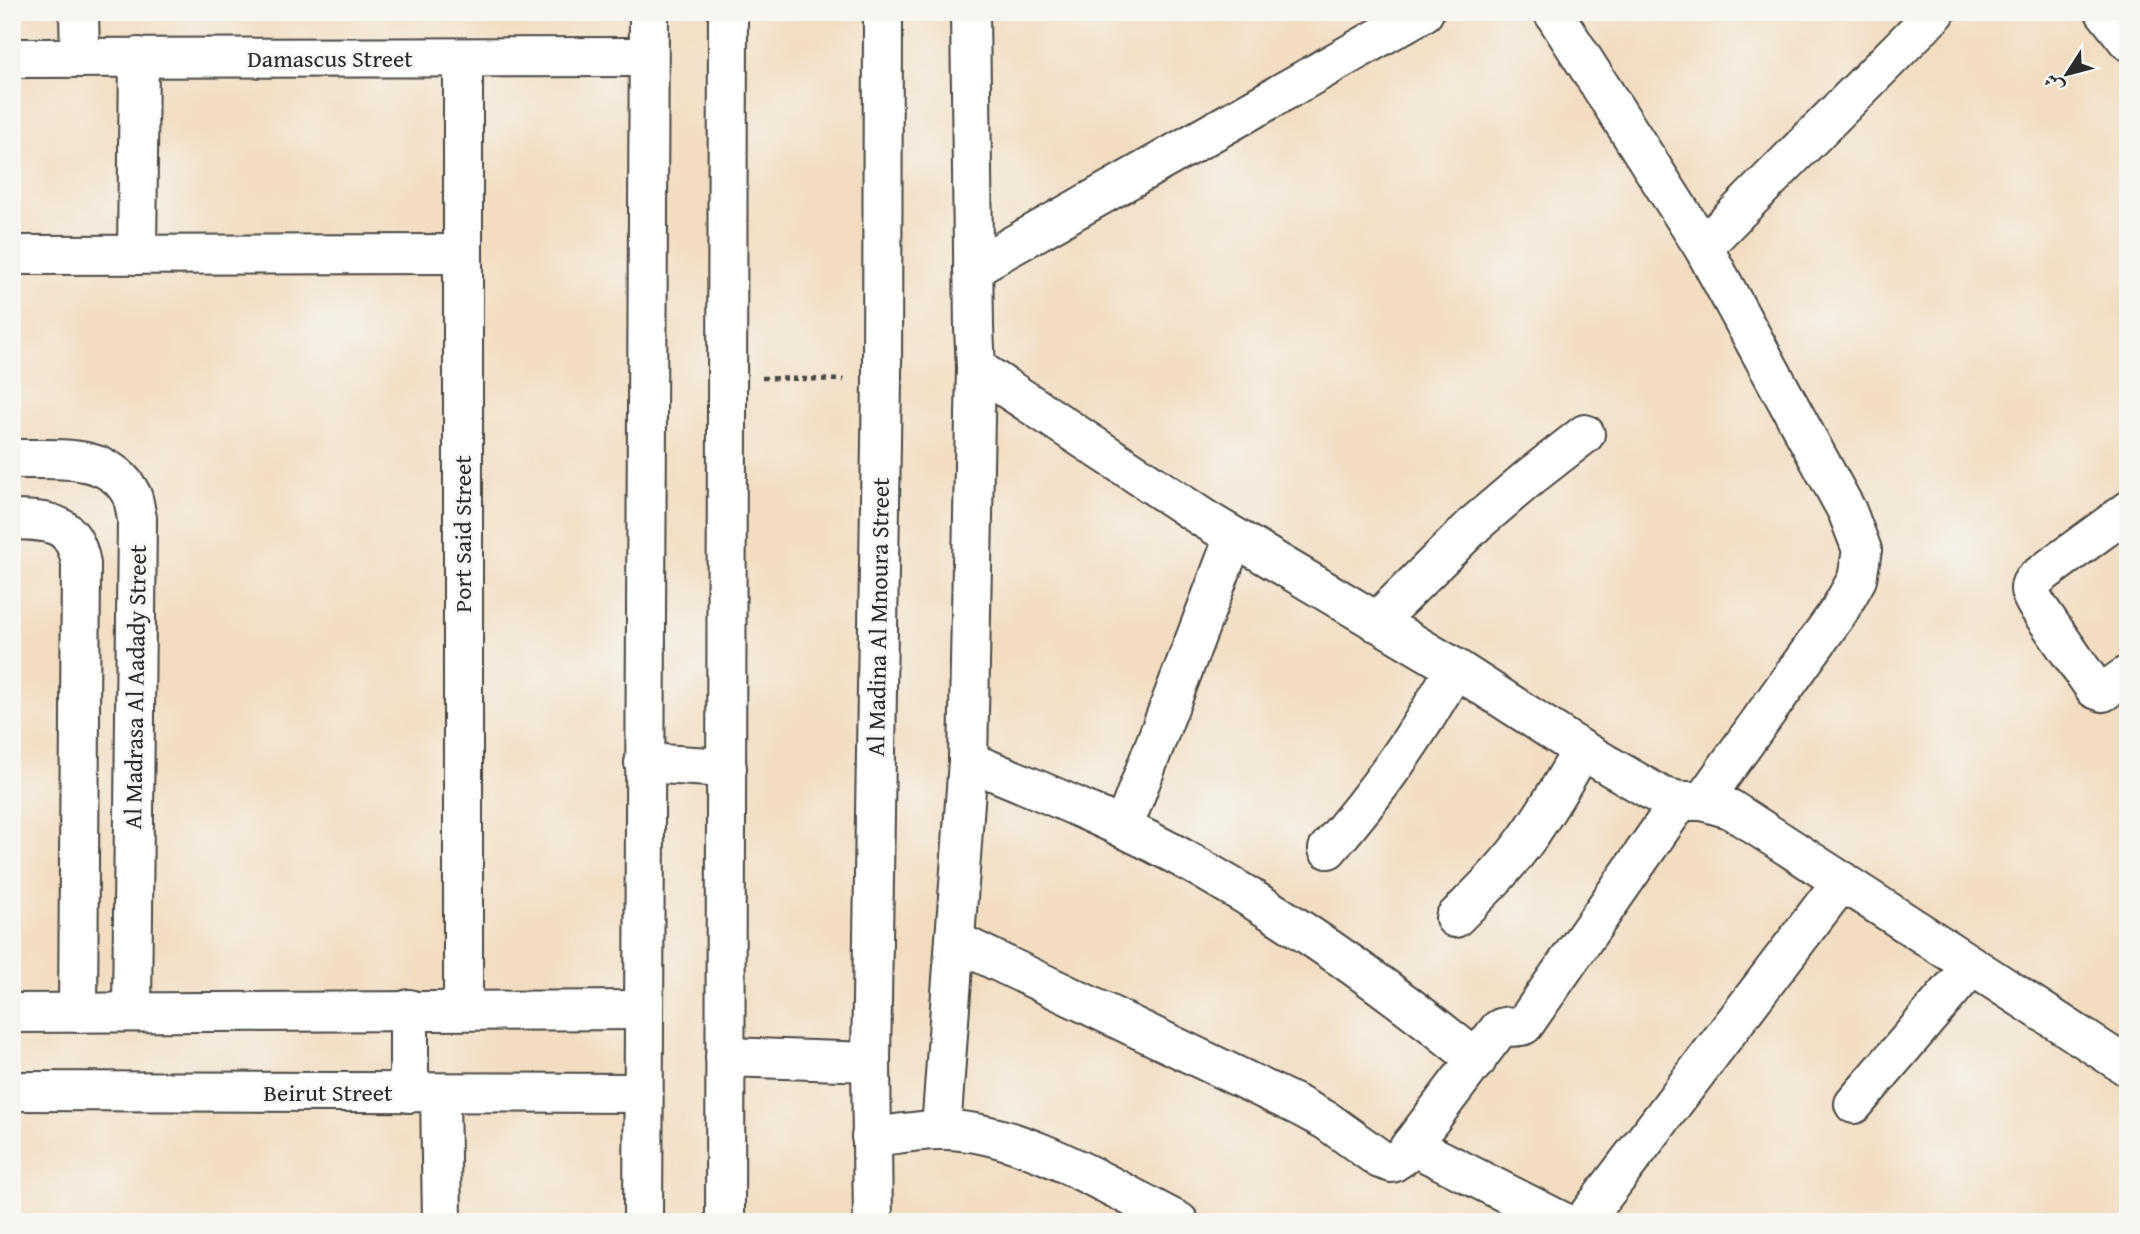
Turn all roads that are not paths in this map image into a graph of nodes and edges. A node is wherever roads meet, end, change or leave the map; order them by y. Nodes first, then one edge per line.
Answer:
1 (79, 12) edge
2 (649, 12) edge
3 (728, 12) edge
4 (883, 12) edge
5 (970, 12) edge
6 (1424, 12) edge
7 (1553, 12) edge
8 (1936, 12) edge
9 (2105, 12) edge
10 (2128, 41) edge
11 (139, 57) junction
12 (648, 57) junction
13 (12, 58) edge
14 (80, 58) junction
15 (463, 58) junction
16 (1703, 247) junction
17 (463, 254) junction
18 (12, 255) edge
19 (137, 255) junction
20 (973, 268) junction
21 (976, 368) junction
22 (1585, 433) dead end
23 (12, 459) edge
24 (2128, 511) edge
25 (12, 520) edge
26 (1234, 537) junction
27 (1376, 622) junction
28 (1455, 668) junction
29 (2128, 676) edge
30 (1582, 750) junction
31 (968, 761) junction
32 (644, 763) junction
33 (727, 768) junction
34 (1691, 801) junction
35 (1123, 828) junction
36 (1328, 849) dead end
37 (1842, 881) junction
38 (1455, 918) dead end
39 (955, 941) junction
40 (1972, 966) junction
41 (409, 1009) junction
42 (463, 1009) junction
43 (643, 1010) junction
44 (132, 1012) junction
45 (12, 1013) edge
46 (78, 1013) junction
47 (726, 1057) junction
48 (1477, 1060) junction
49 (871, 1062) junction
50 (2128, 1067) edge
51 (12, 1091) edge
52 (424, 1093) junction
53 (643, 1093) junction
54 (1854, 1104) dead end
55 (941, 1130) junction
56 (870, 1137) junction
57 (1411, 1145) junction
58 (442, 1222) edge
59 (643, 1222) edge
60 (726, 1222) edge
61 (873, 1222) edge
62 (1179, 1222) edge
63 (1563, 1222) edge
64 (1583, 1222) edge

1 - 14 street
2 - 12 street
3 - 33 street
4 - 49 street, Al Madina Al Mnoura Street
5 - 20 street
6 - 20 street
7 - 16 street
8 - 16 street
9 - 10 street
11 - 14 street, Damascus Street
11 - 15 street, Damascus Street
11 - 19 street
12 - 15 street, Damascus Street
12 - 32 street
13 - 14 street, Damascus Street
15 - 17 street, Port Said Street
16 - 34 street
17 - 19 street
17 - 42 street, Port Said Street
18 - 19 street
20 - 21 street
21 - 26 street
21 - 31 street
22 - 27 street
23 - 44 street, Al Madrasa Al Aadady Street
24 - 29 street
25 - 46 street
26 - 27 street
26 - 35 street
27 - 28 street
28 - 30 street
28 - 36 street
30 - 34 street
30 - 38 street
31 - 35 street
31 - 39 street
32 - 33 street
32 - 43 street
33 - 47 street
34 - 37 street
34 - 48 street
35 - 48 street
37 - 40 street
37 - 64 street
39 - 55 street
39 - 57 street
40 - 50 street
40 - 54 street
41 - 42 street
41 - 44 street
41 - 52 street
42 - 43 street
43 - 53 street
44 - 46 street
45 - 46 street
47 - 49 street
47 - 60 street
48 - 57 street
49 - 56 street, Al Madina Al Mnoura Street
51 - 52 street, Beirut Street
52 - 53 street, Beirut Street
52 - 58 street
53 - 59 street
55 - 56 street
55 - 62 street
56 - 61 street, Al Madina Al Mnoura Street
57 - 63 street

